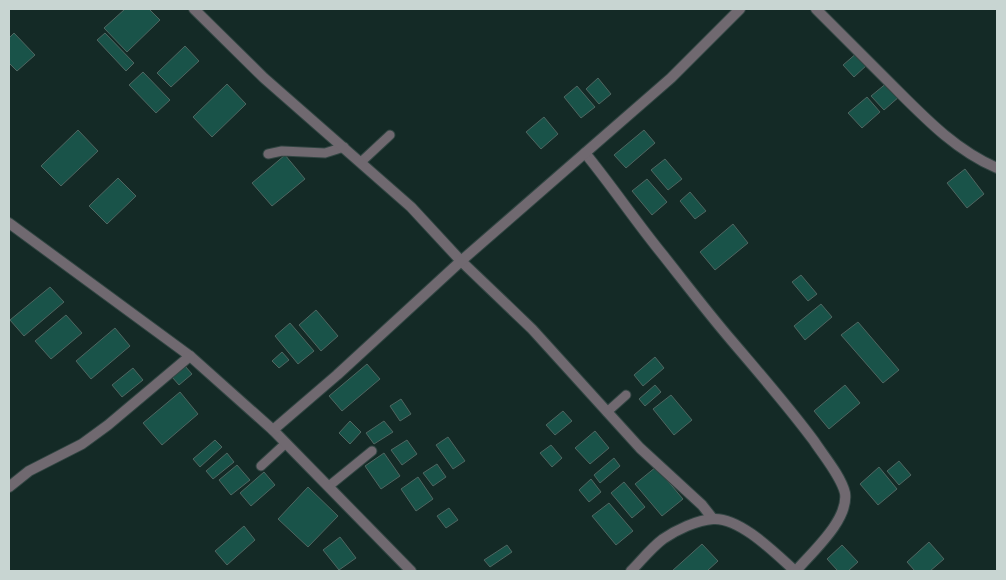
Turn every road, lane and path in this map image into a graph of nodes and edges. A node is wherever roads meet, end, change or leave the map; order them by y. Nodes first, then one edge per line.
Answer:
1 (194, 9) edge
2 (740, 9) edge
3 (816, 9) edge
4 (390, 135) dead end
5 (344, 147) junction
6 (585, 153) junction
7 (268, 154) dead end
8 (361, 162) junction
9 (997, 168) edge
10 (9, 223) edge
11 (461, 261) junction
12 (190, 356) junction
13 (626, 395) dead end
14 (607, 412) junction
15 (273, 430) junction
16 (286, 443) junction
17 (372, 451) dead end
18 (261, 466) dead end
19 (329, 486) junction
20 (9, 487) edge
21 (713, 519) junction
22 (411, 571) edge
23 (631, 571) edge
24 (796, 571) edge

1 - 5 street
2 - 6 street
3 - 9 street
4 - 8 lane
5 - 7 lane
5 - 8 street
6 - 11 street
6 - 24 street
8 - 11 street
10 - 12 street
11 - 14 street
11 - 15 street
12 - 15 street
12 - 20 street
13 - 14 lane
14 - 21 street
15 - 16 street
16 - 18 lane
16 - 19 street
17 - 19 lane
19 - 22 street
21 - 23 street
21 - 24 street

